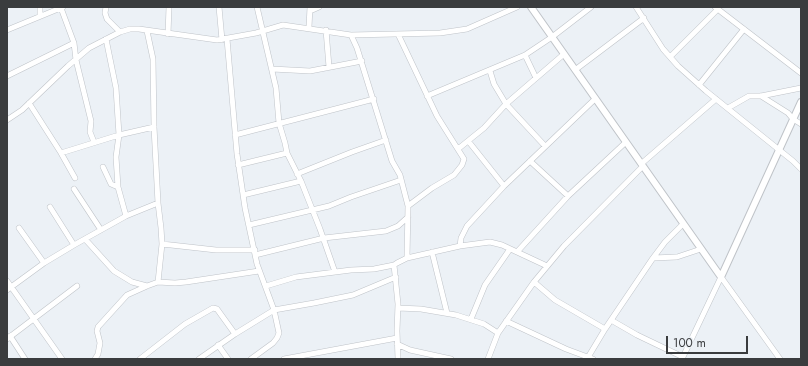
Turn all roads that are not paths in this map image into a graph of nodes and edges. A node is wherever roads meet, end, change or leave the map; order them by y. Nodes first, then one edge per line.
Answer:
1 (40, 7) edge
2 (62, 7) edge
3 (106, 7) edge
4 (169, 7) edge
5 (219, 7) edge
6 (257, 7) edge
7 (320, 7) edge
8 (517, 7) edge
9 (531, 7) edge
10 (591, 7) edge
11 (636, 7) edge
12 (717, 8) edge
13 (310, 9) edge
14 (40, 16) junction
15 (644, 18) junction
16 (309, 28) junction
17 (744, 29) junction
18 (7, 30) edge
19 (264, 30) junction
20 (326, 30) junction
21 (147, 31) junction
22 (120, 32) junction
23 (168, 34) junction
24 (351, 34) junction
25 (398, 34) junction
26 (552, 37) junction
27 (106, 39) junction
28 (224, 40) junction
29 (74, 43) junction
30 (564, 54) junction
31 (525, 56) junction
32 (670, 57) junction
33 (76, 60) junction
34 (362, 62) junction
35 (329, 67) junction
36 (272, 69) junction
37 (575, 70) junction
38 (490, 71) junction
39 (801, 73) edge
40 (7, 76) edge
41 (536, 78) junction
42 (699, 85) junction
43 (801, 88) edge
44 (427, 96) junction
45 (761, 96) junction
46 (374, 99) junction
47 (595, 99) junction
48 (716, 99) junction
49 (801, 102) edge
50 (29, 103) junction
51 (506, 104) junction
52 (728, 108) junction
53 (793, 119) junction
54 (7, 120) edge
55 (280, 123) junction
56 (801, 124) edge
57 (154, 127) junction
58 (119, 135) junction
59 (235, 135) junction
60 (386, 140) junction
61 (94, 142) junction
62 (469, 142) junction
63 (626, 142) junction
64 (545, 146) junction
65 (458, 149) junction
66 (779, 150) junction
67 (61, 153) junction
68 (288, 153) junction
69 (530, 161) junction
70 (238, 165) junction
71 (642, 165) junction
72 (103, 167) dead end
73 (801, 169) edge
74 (297, 174) junction
75 (75, 178) dead end
76 (401, 180) junction
77 (301, 181) junction
78 (504, 186) junction
79 (118, 187) junction
80 (74, 189) dead end
81 (243, 195) junction
82 (568, 196) junction
83 (158, 203) junction
84 (408, 206) junction
85 (50, 207) dead end
86 (313, 210) junction
87 (126, 216) junction
88 (408, 217) junction
89 (683, 224) junction
90 (249, 225) junction
91 (19, 228) dead end
92 (101, 230) junction
93 (324, 238) junction
94 (85, 239) junction
95 (162, 244) junction
96 (74, 245) junction
97 (460, 246) junction
98 (510, 249) junction
99 (701, 249) junction
100 (432, 252) junction
101 (517, 252) junction
102 (255, 253) junction
103 (407, 258) junction
104 (653, 258) junction
105 (44, 263) junction
106 (394, 265) junction
107 (547, 266) junction
108 (259, 271) junction
109 (335, 272) junction
110 (396, 277) junction
111 (721, 277) junction
112 (7, 281) edge
113 (158, 282) junction
114 (534, 282) junction
115 (77, 286) dead end
116 (147, 286) junction
117 (266, 286) junction
118 (9, 289) edge
119 (398, 308) junction
120 (274, 310) junction
121 (447, 313) junction
122 (33, 319) junction
123 (471, 319) junction
124 (611, 320) junction
125 (506, 321) junction
126 (605, 329) junction
127 (498, 333) junction
128 (234, 334) junction
129 (9, 337) edge
130 (397, 338) junction
131 (397, 344) junction
132 (218, 346) junction
133 (488, 358) edge
134 (589, 358) edge
135 (683, 358) edge
136 (25, 359) edge
137 (62, 359) edge
138 (95, 359) edge
139 (140, 359) edge
140 (199, 359) edge
141 (228, 359) edge
142 (251, 359) edge
143 (284, 359) edge
144 (398, 359) edge
145 (451, 359) edge
146 (495, 359) edge
147 (780, 359) edge

1 - 14 street
2 - 14 street
2 - 29 street
3 - 22 street
4 - 23 street
5 - 28 street
6 - 19 street
7 - 13 street
8 - 25 street
9 - 26 street
10 - 26 street
11 - 15 street
12 - 17 street
12 - 32 street
13 - 16 street
14 - 18 street
15 - 32 street
15 - 37 street
16 - 19 street
16 - 20 street
17 - 39 street
17 - 42 street
19 - 28 street
19 - 36 street
20 - 24 street
20 - 35 street
21 - 22 street
21 - 23 street
21 - 57 street
22 - 27 street
23 - 28 street
24 - 25 street
24 - 34 street
25 - 44 street
26 - 30 street
26 - 31 street
27 - 33 street
27 - 58 street
28 - 59 street
29 - 33 street
29 - 40 street
30 - 37 street
30 - 41 street
31 - 38 street
31 - 41 street
32 - 42 street
33 - 50 street
33 - 61 street
34 - 35 street
34 - 46 street
35 - 36 street
36 - 55 street
37 - 47 street
38 - 44 street
38 - 51 street
41 - 51 street
42 - 48 street
43 - 45 street
44 - 65 street
45 - 52 street
45 - 53 street
46 - 55 street
46 - 60 street
47 - 63 street
47 - 64 street
48 - 52 street
48 - 71 street
49 - 53 street
50 - 54 street
50 - 67 street
51 - 62 street
51 - 64 street
52 - 66 street
53 - 56 street
53 - 66 street
55 - 59 street
55 - 68 street
57 - 58 street
57 - 83 street
58 - 61 street
58 - 79 street
59 - 70 street
60 - 74 street
60 - 76 street
61 - 67 street
62 - 65 street
62 - 78 street
63 - 71 street
63 - 82 street
64 - 69 street
65 - 84 street
66 - 73 street
66 - 111 street
67 - 75 street
68 - 70 street
68 - 74 street
69 - 78 street
69 - 82 street
70 - 81 street
71 - 89 street
71 - 107 street
72 - 79 street
74 - 77 street
76 - 84 street
76 - 86 street
77 - 81 street
77 - 86 street
78 - 97 street
79 - 87 street
80 - 92 street
81 - 90 street
82 - 101 street
83 - 87 street
83 - 95 street
84 - 88 street
85 - 96 street
86 - 90 street
86 - 93 street
87 - 92 street
88 - 93 street
88 - 103 street
89 - 99 street
89 - 104 street
90 - 102 street
91 - 105 street
92 - 94 street
93 - 102 street
93 - 109 street
94 - 96 street
94 - 116 street
95 - 102 street
95 - 113 street
96 - 105 street
97 - 98 street
97 - 100 street
98 - 101 street
98 - 123 street
99 - 104 street
99 - 111 street
100 - 103 street
100 - 121 street
101 - 107 street
102 - 108 street
103 - 106 street
104 - 124 street
105 - 118 street
106 - 109 street
106 - 110 street
107 - 114 street
108 - 113 street
108 - 117 street
109 - 117 street
110 - 119 street
110 - 120 street
111 - 135 street
111 - 147 street
112 - 118 street
113 - 116 street
114 - 125 street
114 - 126 street
115 - 122 street
116 - 138 street
117 - 120 street
118 - 122 street
119 - 121 street
119 - 130 street
120 - 128 street
120 - 142 street
121 - 123 street
122 - 129 street
122 - 137 street
123 - 127 street
124 - 126 street
124 - 135 street
125 - 127 street
125 - 134 street
126 - 134 street
127 - 133 street
128 - 132 street
128 - 139 street
129 - 136 street
130 - 131 street
130 - 143 street
131 - 144 street
131 - 145 street
132 - 140 street
132 - 141 street
133 - 146 street

